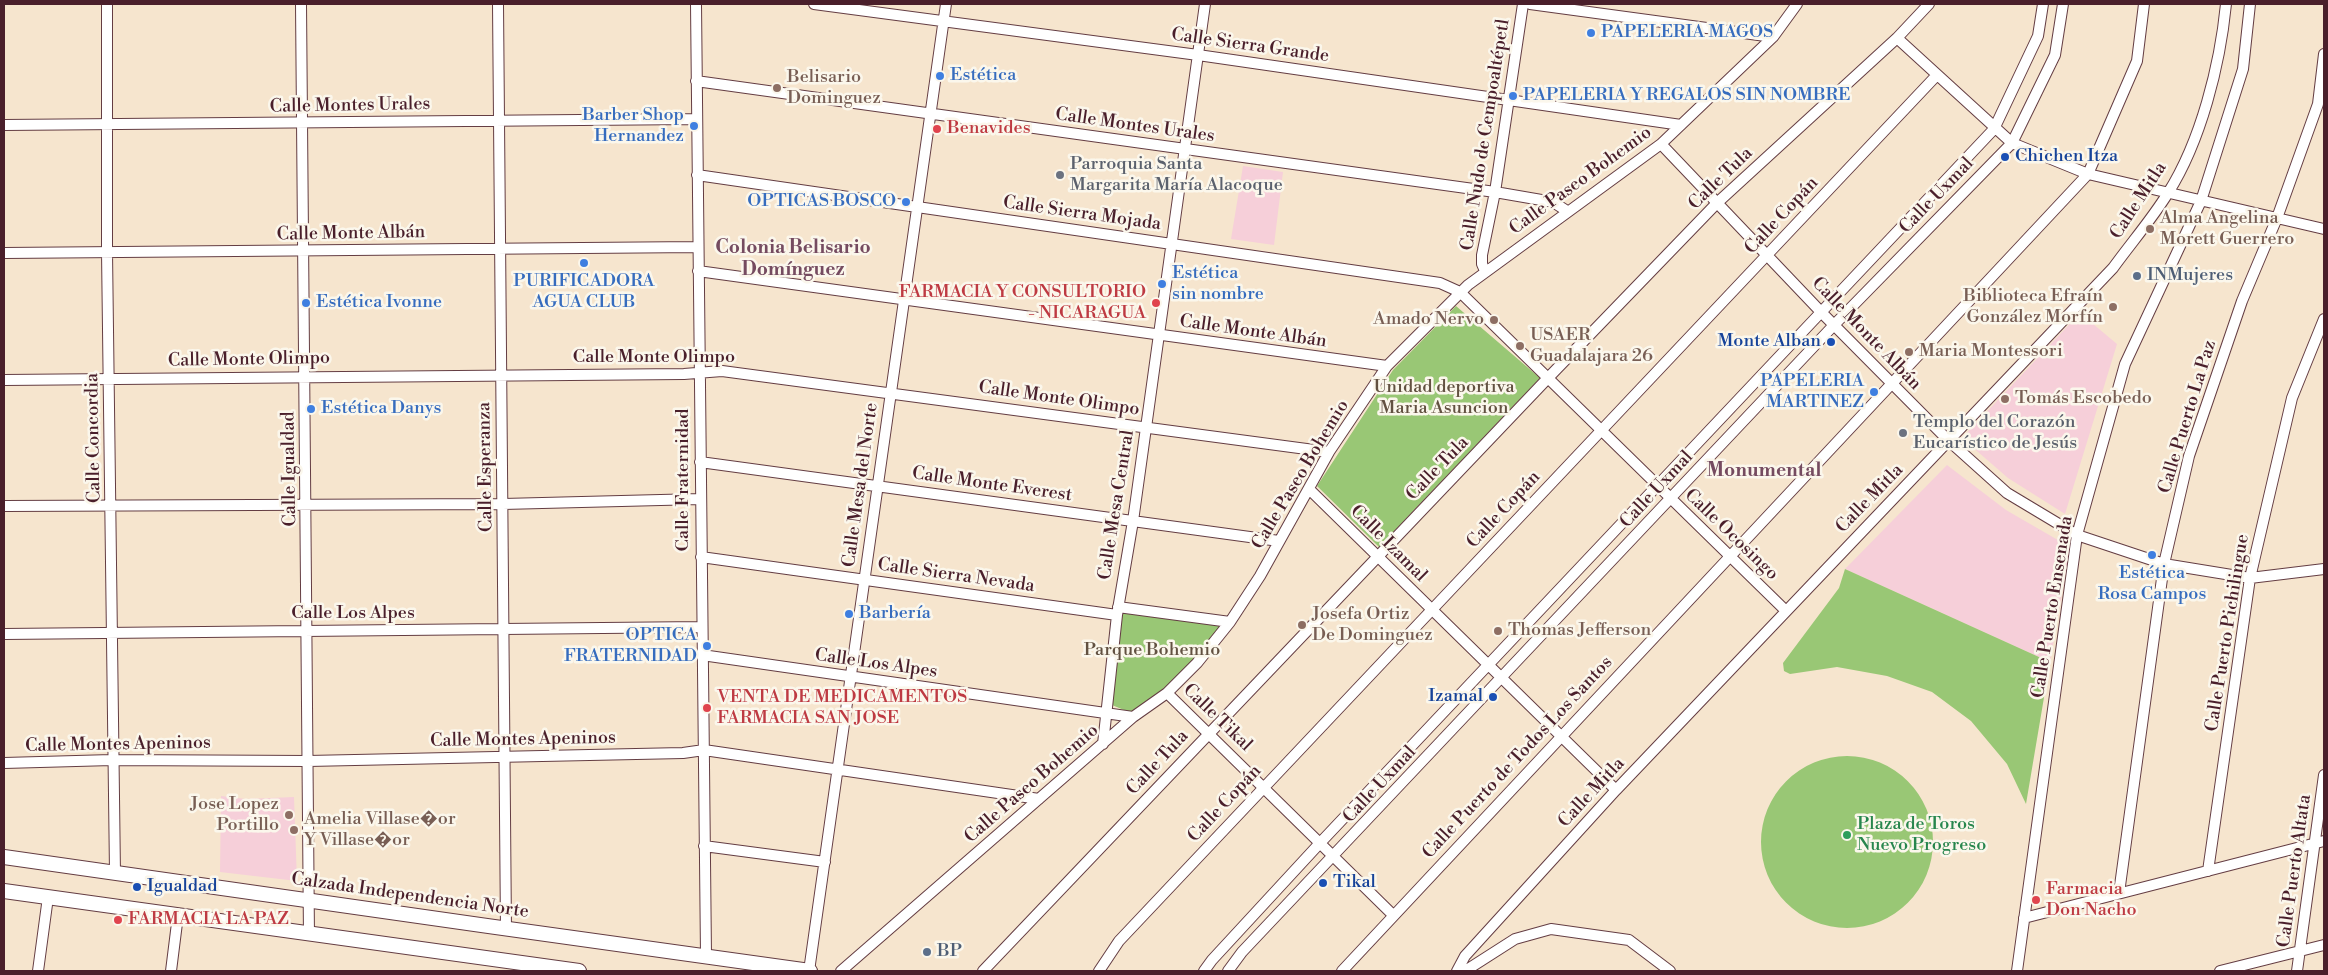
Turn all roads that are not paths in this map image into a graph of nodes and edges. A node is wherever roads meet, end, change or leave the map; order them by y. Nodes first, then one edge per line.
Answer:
1 (107, 4) edge
2 (301, 4) edge
3 (498, 4) edge
4 (696, 4) edge
5 (814, 4) edge
6 (946, 4) edge
7 (1205, 4) edge
8 (1523, 4) edge
9 (1530, 4) edge
10 (1797, 4) edge
11 (1929, 4) edge
12 (2043, 4) edge
13 (2063, 4) edge
14 (2144, 4) edge
15 (2226, 4) edge
16 (2250, 4) edge
17 (944, 20) junction
18 (1773, 37) junction
19 (1897, 38) junction
20 (2324, 54) edge
21 (1198, 55) junction
22 (1937, 75) junction
23 (696, 81) junction
24 (1508, 101) junction
25 (930, 113) junction
26 (696, 119) junction
27 (500, 122) junction
28 (303, 123) junction
29 (4, 125) edge
30 (106, 125) junction
31 (1681, 125) junction
32 (1994, 128) junction
33 (2012, 143) junction
34 (1661, 144) junction
35 (1184, 149) junction
36 (2088, 174) junction
37 (697, 175) junction
38 (1495, 192) junction
39 (2168, 193) junction
40 (2201, 201) junction
41 (1718, 203) junction
42 (917, 207) junction
43 (1567, 211) junction
44 (2277, 218) junction
45 (2324, 230) edge
46 (1171, 243) junction
47 (698, 247) junction
48 (500, 249) junction
49 (304, 250) junction
50 (106, 252) junction
51 (4, 253) edge
52 (1767, 255) junction
53 (698, 271) junction
54 (1485, 271) junction
55 (1460, 292) junction
56 (904, 300) junction
57 (1821, 312) junction
58 (2324, 319) edge
59 (1834, 326) junction
60 (1158, 335) junction
61 (1387, 366) junction
62 (700, 372) junction
63 (502, 375) junction
64 (305, 376) junction
65 (109, 378) junction
66 (1546, 378) junction
67 (4, 380) edge
68 (1892, 384) junction
69 (890, 392) junction
70 (1146, 427) junction
71 (1600, 431) junction
72 (1948, 440) junction
73 (1329, 452) junction
74 (700, 462) junction
75 (877, 486) junction
76 (1657, 486) junction
77 (1309, 489) junction
78 (700, 499) junction
79 (1671, 499) junction
80 (307, 504) junction
81 (503, 504) junction
82 (111, 505) junction
83 (4, 506) edge
84 (1133, 521) junction
85 (2077, 535) junction
86 (1279, 541) junction
87 (1730, 556) junction
88 (701, 557) junction
89 (1377, 557) junction
90 (2164, 564) junction
91 (2324, 569) edge
92 (2250, 578) junction
93 (864, 580) junction
94 (1431, 610) junction
95 (1118, 611) junction
96 (1786, 611) junction
97 (1230, 622) junction
98 (702, 627) junction
99 (504, 629) junction
100 (307, 630) junction
101 (112, 632) junction
102 (4, 634) edge
103 (702, 655) junction
104 (1488, 665) junction
105 (852, 677) junction
106 (1502, 679) junction
107 (1167, 693) junction
108 (1107, 714) junction
109 (1134, 717) junction
110 (1209, 733) junction
111 (1561, 737) junction
112 (1102, 744) junction
113 (704, 750) junction
114 (506, 756) junction
115 (112, 760) junction
116 (308, 761) junction
117 (4, 763) edge
118 (838, 769) junction
119 (2324, 774) edge
120 (1264, 787) junction
121 (1616, 790) junction
122 (1039, 799) junction
123 (2320, 842) edge
124 (1320, 843) junction
125 (704, 846) junction
126 (1334, 856) junction
127 (4, 857) edge
128 (825, 862) junction
129 (2208, 871) junction
130 (115, 872) junction
131 (4, 891) edge
132 (2120, 894) junction
133 (48, 897) junction
134 (309, 900) junction
135 (178, 915) junction
136 (1393, 915) junction
137 (2024, 918) junction
138 (506, 930) junction
139 (309, 934) junction
140 (2324, 945) edge
141 (2300, 951) junction
142 (706, 955) junction
143 (38, 971) edge
144 (171, 971) edge
145 (579, 971) edge
146 (810, 971) edge
147 (840, 971) edge
148 (983, 971) edge
149 (1099, 971) edge
150 (1204, 971) edge
151 (1228, 971) edge
152 (1342, 971) edge
153 (1457, 971) edge
154 (1465, 971) edge
155 (1670, 971) edge
156 (2017, 971) edge
157 (2220, 971) edge
158 (2297, 971) edge

1 - 30 street, Calle Concordia
2 - 28 street, Calle Igualdad
3 - 27 street, Calle Esperanza
4 - 23 street, Calle Fraternidad
5 - 17 street, Calle Sierra Grande
6 - 17 street, Calle Mesa del Norte
7 - 21 street, Calle Mesa Central
8 - 24 street, Calle Nudo de Cempoaltépetl
9 - 18 street
10 - 18 street, Calle Paseo Bohemio
11 - 19 street, Calle Tula
12 - 32 street, Calle Uxmal
13 - 33 street, Calle Uxmal
14 - 36 street, Calle Puerto de Todos Los Santos
15 - 39 street, Calle Mitla
16 - 40 street, Calle Puerto Ensenada
17 - 21 street, Calle Sierra Grande
17 - 25 street, Calle Mesa del Norte
18 - 31 street, Calle Paseo Bohemio
19 - 22 street
19 - 41 street, Calle Tula
20 - 44 street, Calle Puerto La Paz
21 - 24 street, Calle Sierra Grande
21 - 35 street, Calle Mesa Central
22 - 32 street
22 - 52 street, Calle Copán
23 - 25 street, Calle Montes Urales
23 - 26 street, Calle Fraternidad
24 - 31 street, Calle Sierra Grande
24 - 38 street, Calle Nudo de Cempoaltépetl
25 - 35 street, Calle Montes Urales
25 - 42 street, Calle Mesa del Norte
26 - 27 street, Calle Montes Urales
26 - 37 street, Calle Fraternidad
27 - 28 street, Calle Montes Urales
27 - 48 street, Calle Esperanza
28 - 30 street, Calle Montes Urales
28 - 49 street, Calle Igualdad
29 - 30 street, Calle Montes Urales
30 - 50 street, Calle Concordia
31 - 34 street, Calle Paseo Bohemio
32 - 33 street
32 - 57 street, Calle Uxmal
33 - 36 street
33 - 59 street, Calle Uxmal
34 - 41 street, Calle Monte Albán
34 - 43 street, Calle Paseo Bohemio
35 - 38 street, Calle Montes Urales
35 - 46 street, Calle Mesa Central
36 - 39 street
36 - 68 street, Calle Puerto de Todos Los Santos
37 - 42 street, Calle Sierra Mojada
37 - 47 street, Calle Fraternidad
38 - 43 street, Calle Montes Urales
38 - 54 street, Calle Nudo de Cempoaltépetl
39 - 40 street
39 - 72 street, Calle Mitla
40 - 44 street
40 - 85 street, Calle Puerto Ensenada
41 - 52 street, Calle Monte Albán
41 - 66 street, Calle Tula
42 - 46 street, Calle Sierra Mojada
42 - 56 street, Calle Mesa del Norte
43 - 54 street, Calle Paseo Bohemio
44 - 45 street
44 - 90 street, Calle Puerto La Paz
46 - 55 street, Calle Sierra Mojada
46 - 60 street, Calle Mesa Central
47 - 48 street, Calle Monte Albán
47 - 53 street, Calle Fraternidad
48 - 49 street, Calle Monte Albán
48 - 63 street, Calle Esperanza
49 - 50 street, Calle Monte Albán
49 - 64 street, Calle Igualdad
50 - 51 street, Calle Monte Albán
50 - 65 street, Calle Concordia
52 - 57 street, Calle Monte Albán
52 - 71 street, Calle Copán
53 - 56 street, Calle Monte Albán
53 - 62 street, Calle Fraternidad
54 - 55 street, Calle Paseo Bohemio
55 - 61 street, Calle Paseo Bohemio
55 - 66 street, Calle Ocosingo
56 - 60 street, Calle Monte Albán
56 - 69 street, Calle Mesa del Norte
57 - 59 street, Calle Monte Albán
57 - 76 street, Calle Uxmal
58 - 92 street, Calle Puerto Pichilingue
59 - 68 street, Calle Monte Albán
59 - 79 street, Calle Uxmal
60 - 61 street, Calle Monte Albán
60 - 70 street, Calle Mesa Central
61 - 73 street, Calle Paseo Bohemio
62 - 63 street, Calle Monte Olimpo
62 - 69 street, Calle Monte Olimpo
62 - 74 street, Calle Fraternidad
63 - 64 street, Calle Monte Olimpo
63 - 81 street, Calle Esperanza
64 - 65 street, Calle Monte Olimpo
64 - 80 street, Calle Igualdad
65 - 67 street, Calle Monte Olimpo
65 - 82 street, Calle Concordia
66 - 71 street, Calle Ocosingo
66 - 89 street, Calle Tula
68 - 72 street, Calle Monte Albán
68 - 87 street, Calle Puerto de Todos Los Santos
69 - 70 street, Calle Monte Olimpo
69 - 75 street, Calle Mesa del Norte
70 - 73 street, Calle Monte Olimpo
70 - 84 street, Calle Mesa Central
71 - 76 street, Calle Ocosingo
71 - 94 street, Calle Copán
72 - 85 street, Calle Monte Albán
72 - 96 street, Calle Mitla
73 - 77 street, Calle Paseo Bohemio
74 - 75 street, Calle Monte Everest
74 - 78 street, Calle Fraternidad
75 - 84 street, Calle Monte Everest
75 - 93 street, Calle Mesa del Norte
76 - 79 street, Calle Ocosingo
76 - 104 street, Calle Uxmal
77 - 86 street, Calle Paseo Bohemio
77 - 89 street, Calle Izamal
78 - 81 street
78 - 88 street, Calle Fraternidad
79 - 87 street, Calle Ocosingo
79 - 106 street, Calle Uxmal
80 - 81 street
80 - 82 street
80 - 100 street, Calle Igualdad
81 - 99 street, Calle Esperanza
82 - 83 street
82 - 101 street, Calle Concordia
84 - 86 street, Calle Monte Everest
84 - 95 street, Calle Mesa Central
85 - 90 street, Calle Monte Albán
85 - 137 street, Calle Puerto Ensenada
86 - 97 street, Calle Paseo Bohemio
87 - 96 street, Calle Ocosingo
87 - 111 street, Calle Puerto de Todos Los Santos
88 - 93 street, Calle Sierra Nevada
88 - 98 street, Calle Fraternidad
89 - 94 street, Calle Izamal
89 - 110 street, Calle Tula
90 - 92 street, Calle Monte Albán
90 - 132 street, Calle Puerto La Paz
91 - 92 street, Calle Monte Albán
92 - 129 street, Calle Puerto Pichilingue
93 - 95 street, Calle Sierra Nevada
93 - 105 street, Calle Mesa del Norte
94 - 104 street, Calle Izamal
94 - 120 street, Calle Copán
95 - 97 street, Calle Sierra Nevada
95 - 108 street, Calle Mesa Central
96 - 121 street, Calle Mitla
97 - 107 street, Calle Paseo Bohemio
98 - 99 street, Calle Los Alpes
98 - 103 street, Calle Fraternidad
99 - 100 street, Calle Los Alpes
99 - 114 street, Calle Esperanza
100 - 101 street, Calle Los Alpes
100 - 116 street, Calle Igualdad
101 - 102 street, Calle Los Alpes
101 - 115 street, Calle Concordia
103 - 105 street, Calle Los Alpes
103 - 113 street, Calle Fraternidad
104 - 106 street, Calle Izamal
104 - 124 street, Calle Uxmal
105 - 108 street, Calle Los Alpes
105 - 118 street, Calle Mesa del Norte
106 - 111 street, Calle Izamal
106 - 126 street, Calle Uxmal
107 - 109 street, Calle Paseo Bohemio
107 - 110 street, Calle Tikal
108 - 109 street, Calle Los Alpes
108 - 112 street, Calle Mesa Central
109 - 112 street, Calle Paseo Bohemio
110 - 120 street, Calle Tikal
110 - 148 street, Calle Tula
111 - 121 street, Calle Izamal
111 - 136 street, Calle Puerto de Todos Los Santos
112 - 122 street, Calle Paseo Bohemio
113 - 114 street, Calle Montes Apeninos
113 - 118 street, Calle Montes Apeninos
113 - 125 street, Calle Fraternidad
114 - 116 street, Calle Montes Apeninos
114 - 138 street, Calle Esperanza
115 - 116 street, Calle Montes Apeninos
115 - 117 street, Calle Montes Apeninos
115 - 130 street, Calle Concordia
116 - 134 street, Calle Igualdad
118 - 122 street, Calle Montes Apeninos
118 - 128 street, Calle Mesa del Norte
119 - 123 street, Calle Puerto Altata
120 - 124 street, Calle Tikal
120 - 149 street, Calle Copán
121 - 153 street, Calle Mitla
122 - 147 street, Calle Paseo Bohemio
123 - 129 street
123 - 141 street, Calle Puerto Altata
124 - 126 street, Calle Tikal
124 - 150 street, Calle Uxmal
125 - 128 street
125 - 142 street, Calle Fraternidad
126 - 136 street, Calle Tikal
126 - 151 street, Calle Uxmal
127 - 130 main road, Calzada Independencia Norte
128 - 146 street, Calle Mesa del Norte
129 - 132 street
130 - 134 main road, Calzada Independencia Norte
131 - 133 main road
132 - 137 street
133 - 135 main road
133 - 143 street
134 - 138 main road, Calzada Independencia Norte
134 - 139 street, Calle Igualdad
135 - 139 main road
135 - 144 street
136 - 152 street, Calle Puerto de Todos Los Santos
137 - 156 street, Calle Puerto Ensenada
138 - 142 main road, Calzada Independencia Norte
139 - 145 main road
140 - 141 street
141 - 157 street
141 - 158 street, Calle Puerto Altata
142 - 146 main road, Calzada Independencia Norte
154 - 155 street

